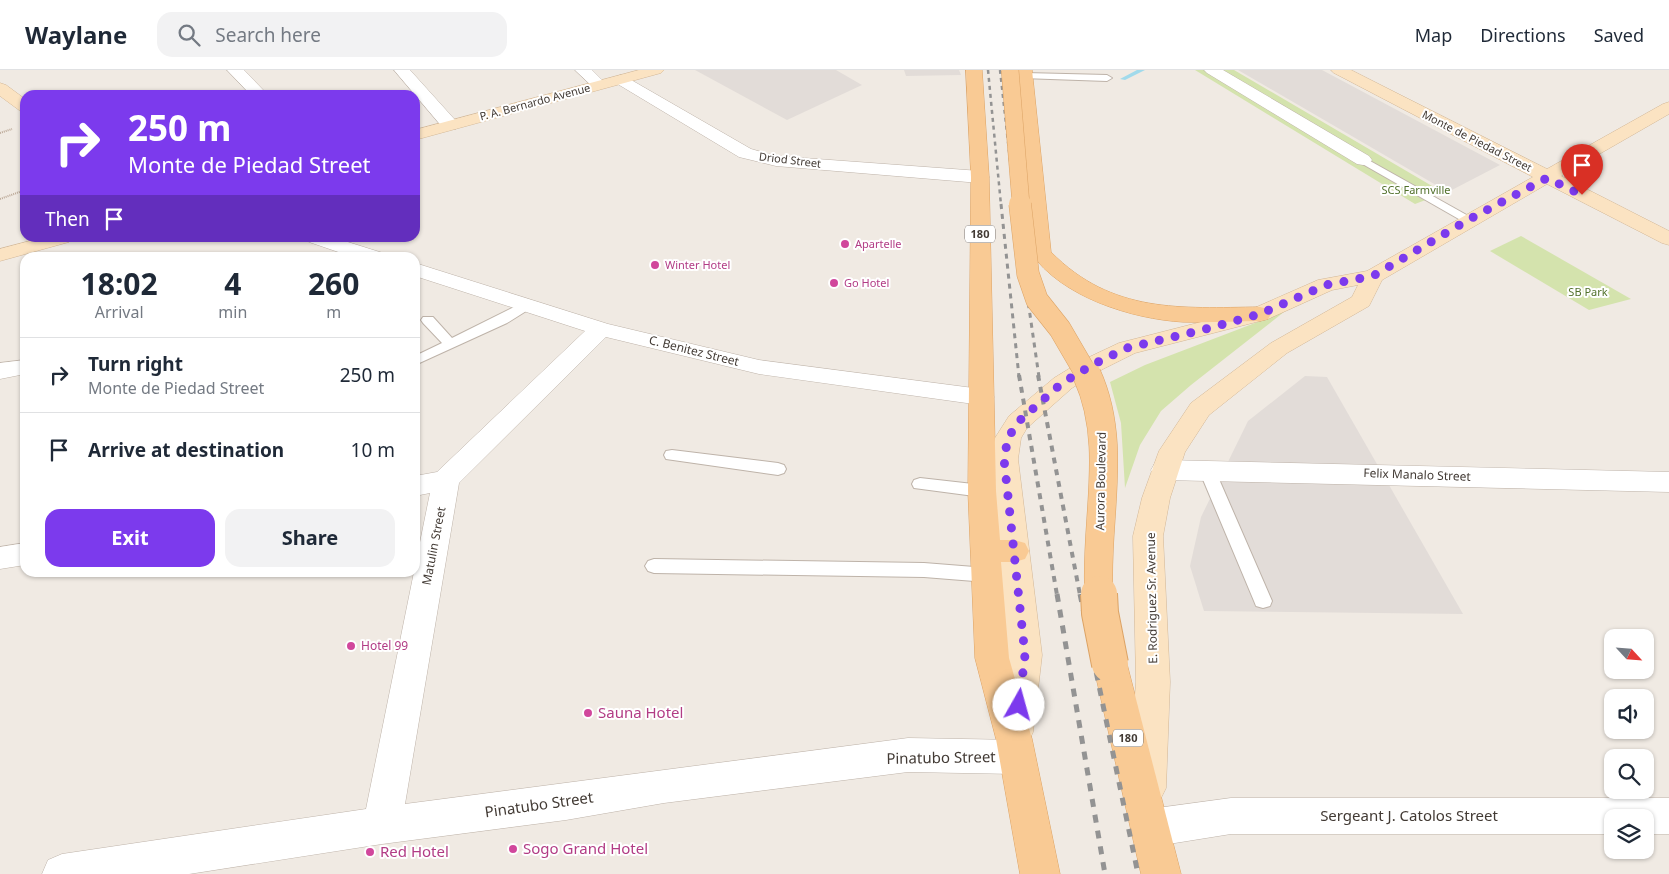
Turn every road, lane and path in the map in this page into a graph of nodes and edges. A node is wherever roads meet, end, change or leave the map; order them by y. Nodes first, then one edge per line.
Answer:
1 (235, 70) edge
2 (402, 70) edge
3 (583, 70) edge
4 (656, 70) edge
5 (974, 70) edge
6 (1212, 70) edge
7 (1340, 70) edge
8 (1020, 72) edge
9 (1107, 78) dead end
10 (621, 80) junction
11 (599, 85) junction
12 (0, 88) edge
13 (255, 90) edge
14 (419, 90) edge
15 (420, 91) edge
16 (20, 103) edge
17 (1669, 107) edge
18 (450, 125) junction
19 (420, 134) edge
20 (1363, 160) joint
21 (980, 177) junction
22 (1547, 178) junction
23 (20, 192) edge
24 (0, 199) edge
25 (1468, 220) junction
26 (1669, 239) edge
27 (48, 242) edge
28 (328, 242) edge
29 (359, 252) edge
30 (0, 256) edge
31 (420, 271) edge
32 (438, 276) junction
33 (1373, 276) junction
34 (420, 284) edge
35 (526, 305) junction
36 (1260, 314) junction
37 (428, 320) dead end
38 (600, 329) junction
39 (450, 344) junction
40 (420, 359) edge
41 (20, 368) edge
42 (0, 371) edge
43 (981, 397) junction
44 (672, 455) dead end
45 (778, 469) dead end
46 (1165, 470) junction
47 (1207, 470) junction
48 (446, 480) junction
49 (1669, 482) edge
50 (920, 484) dead end
51 (420, 485) edge
52 (982, 491) junction
53 (20, 555) edge
54 (0, 558) edge
55 (996, 559) junction
56 (654, 566) dead end
57 (1263, 601) dead end
58 (1016, 748) junction
59 (1669, 816) edge
60 (1148, 820) junction
61 (380, 833) junction
62 (1038, 870) edge
63 (62, 874) edge
64 (1161, 874) edge

1 - 13 street
2 - 14 street
3 - 11 street
4 - 10 main road, P. A. Bernardo Avenue
5 - 21 main road, 180
6 - 20 street
7 - 22 main road, Monte de Piedad Street
8 - 9 lane
8 - 36 main road
8 - 60 main road, Aurora Boulevard / 180, bridge
10 - 11 main road, P. A. Bernardo Avenue
10 - 21 street, Driod Street
11 - 18 main road, P. A. Bernardo Avenue
12 - 16 main road
15 - 18 street
17 - 22 main road
18 - 19 main road, P. A. Bernardo Avenue
20 - 25 lane
21 - 43 main road, 180
22 - 25 main road
22 - 26 main road, Monte de Piedad Street
23 - 24 path
25 - 33 main road
27 - 30 main road
28 - 29 street
31 - 32 street, C. Benitez Street
32 - 34 street
32 - 35 street, C. Benitez Street
33 - 36 main road
33 - 46 main road, E. Rodriguez Sr. Avenue
35 - 38 street, C. Benitez Street
35 - 39 lane
36 - 55 main road
37 - 39 lane
38 - 43 street, C. Benitez Street
38 - 48 street
39 - 40 lane
41 - 42 street
43 - 52 main road, 180
44 - 45 lane
46 - 47 street, Felix Manalo Street
46 - 60 main road, E. Rodriguez Sr. Avenue
47 - 49 street, Felix Manalo Street
47 - 57 lane
48 - 51 street
48 - 61 street, Matulin Street
50 - 52 lane
52 - 55 main road, 180
53 - 54 street
55 - 56 lane
55 - 58 main road, 180
58 - 61 street, Pinatubo Street
58 - 62 main road, 180
59 - 60 street, Sergeant J. Catolos Street
60 - 64 main road, Aurora Boulevard / 180
61 - 63 street, Pinatubo Street

